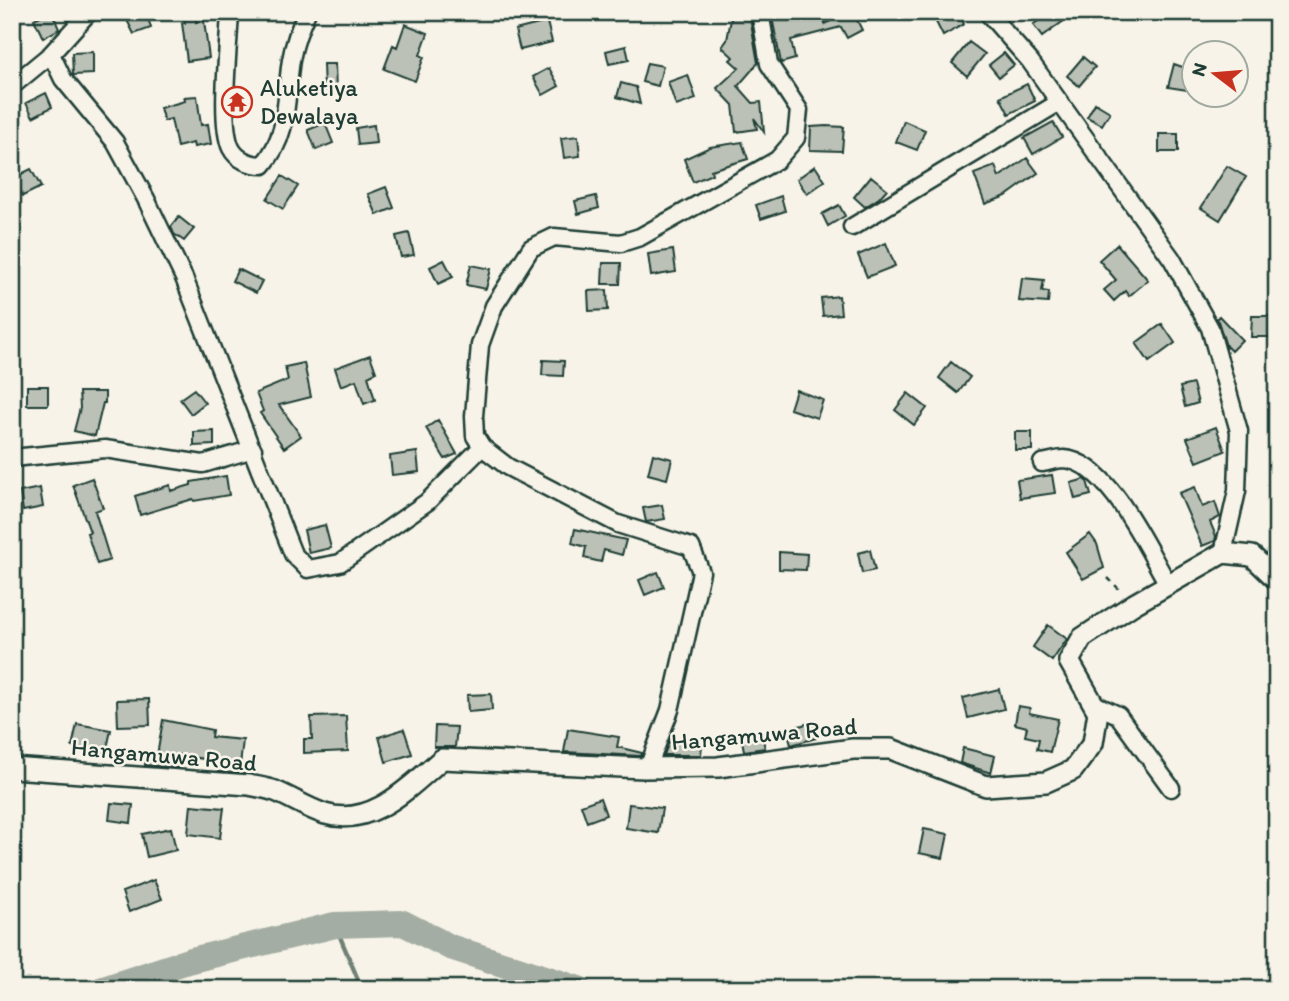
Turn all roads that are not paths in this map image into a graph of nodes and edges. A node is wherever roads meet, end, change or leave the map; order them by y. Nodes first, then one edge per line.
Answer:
1 (89, 12) edge
2 (230, 12) edge
3 (307, 12) edge
4 (760, 12) edge
5 (987, 12) edge
6 (51, 54) junction
7 (12, 86) edge
8 (1058, 103) junction
9 (852, 227) dead end
10 (482, 447) junction
11 (253, 449) junction
12 (12, 458) edge
13 (1042, 463) dead end
14 (1223, 553) junction
15 (1277, 580) edge
16 (1168, 584) junction
17 (1093, 703) junction
18 (12, 768) edge
19 (644, 768) junction
20 (1171, 788) dead end

1 - 6 street
2 - 3 street
4 - 10 street
5 - 8 street
6 - 7 street
6 - 11 street
8 - 9 street
8 - 14 street
10 - 11 street
10 - 19 street
11 - 12 street
13 - 16 street
14 - 15 street
14 - 16 street, Hangamuwa Road
16 - 17 street, Hangamuwa Road
17 - 19 street, Hangamuwa Road
17 - 20 street
18 - 19 street, Hangamuwa Road

